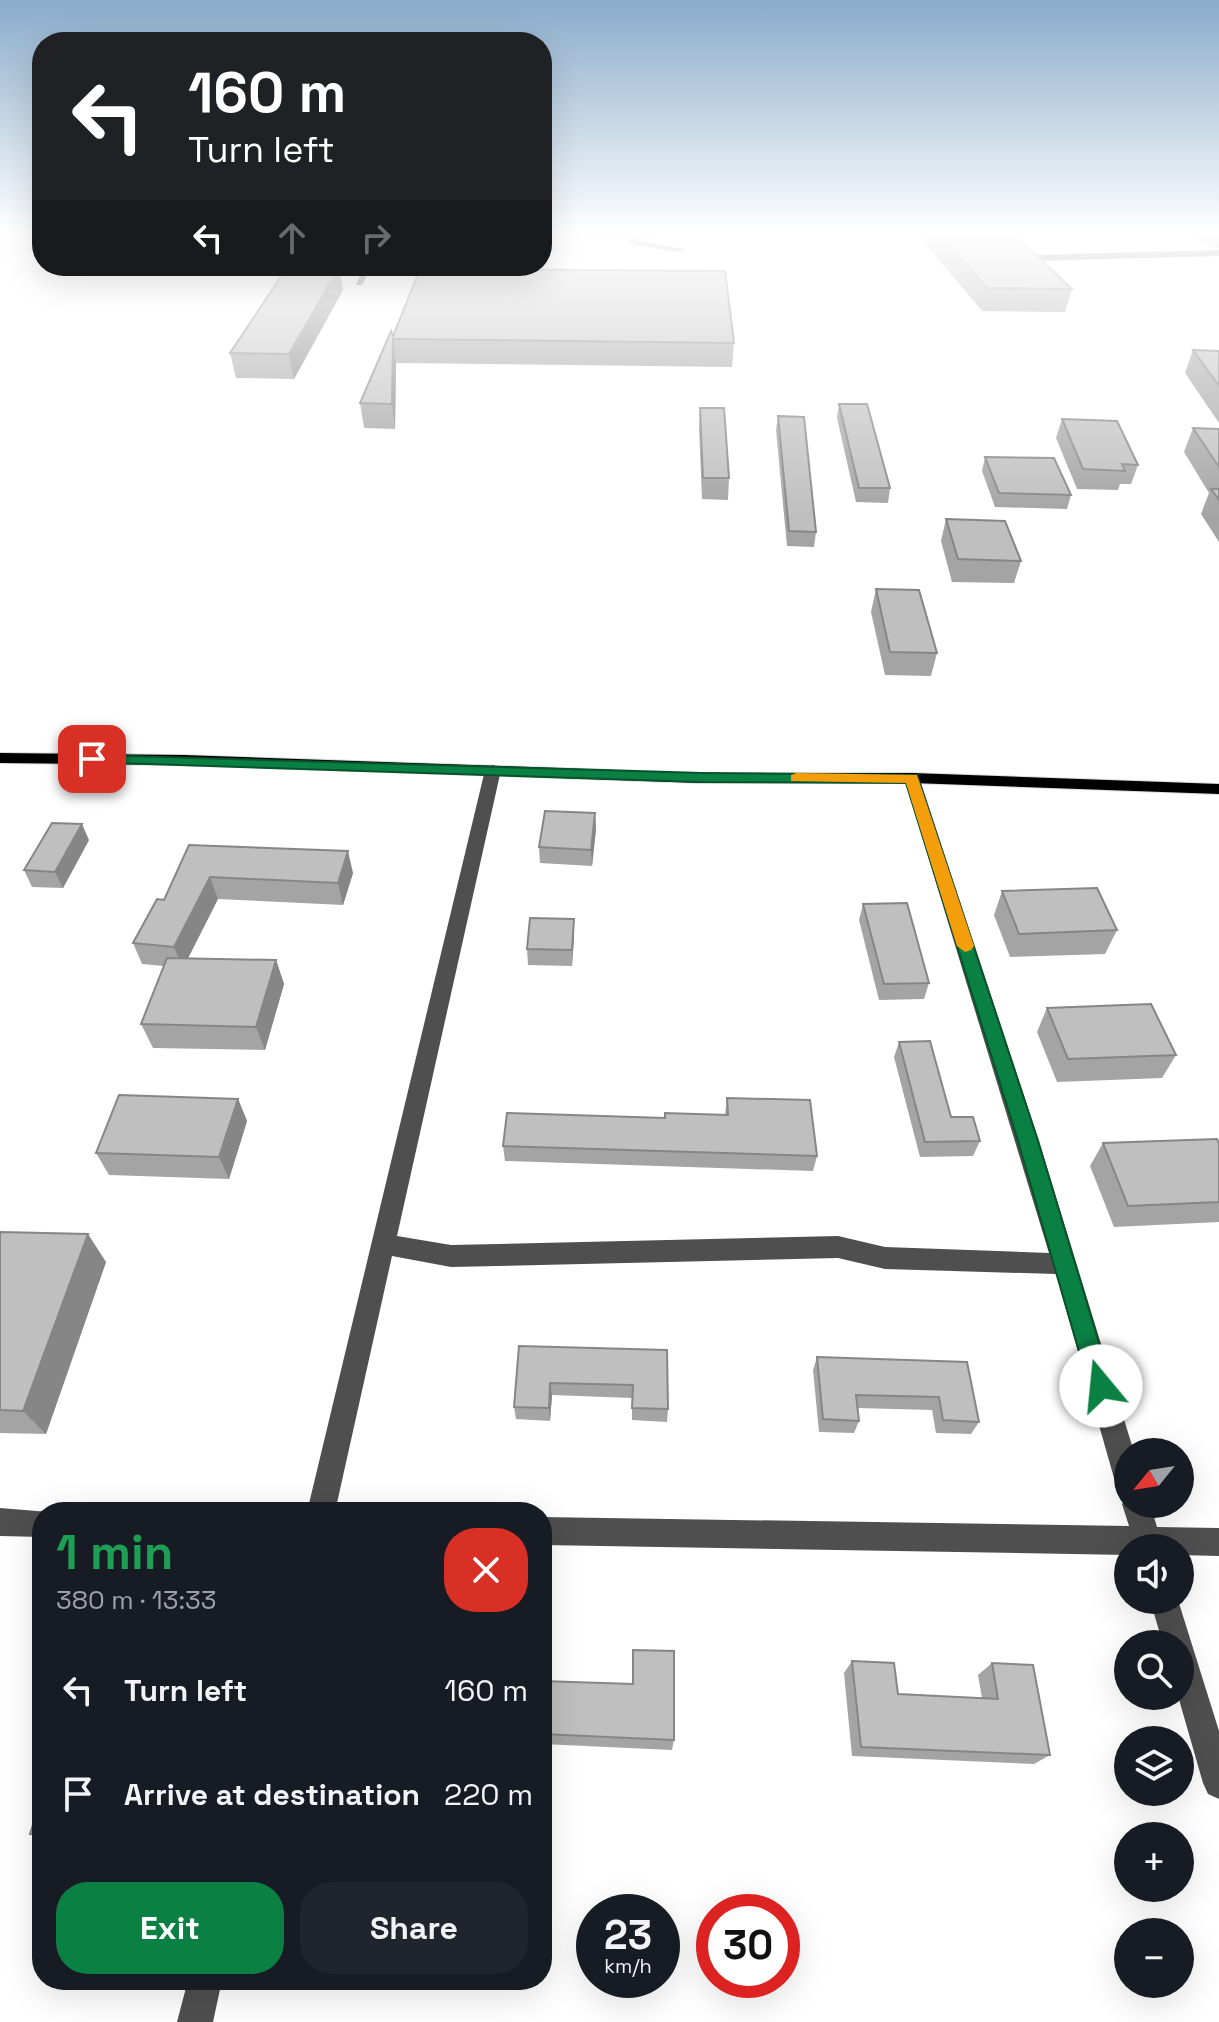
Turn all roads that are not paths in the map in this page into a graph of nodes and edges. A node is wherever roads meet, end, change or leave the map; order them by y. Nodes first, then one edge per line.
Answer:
1 (0, 758) edge
2 (493, 770) junction
3 (912, 778) junction
4 (1219, 789) edge
5 (383, 1244) junction
6 (1064, 1264) junction
7 (1116, 1438) edge
8 (323, 1502) edge
9 (0, 1522) edge
10 (32, 1523) edge
11 (552, 1531) edge
12 (1219, 1542) edge
13 (1114, 1543) edge
14 (1194, 1543) edge
15 (1194, 1699) edge
16 (1219, 1783) edge
17 (203, 1990) edge
18 (195, 2022) edge

1 - 2 main road
2 - 3 main road
2 - 5 street
3 - 4 main road
3 - 6 street
5 - 6 street
5 - 8 street
6 - 7 street
9 - 10 street
11 - 13 street
12 - 14 street
15 - 16 street
17 - 18 street

